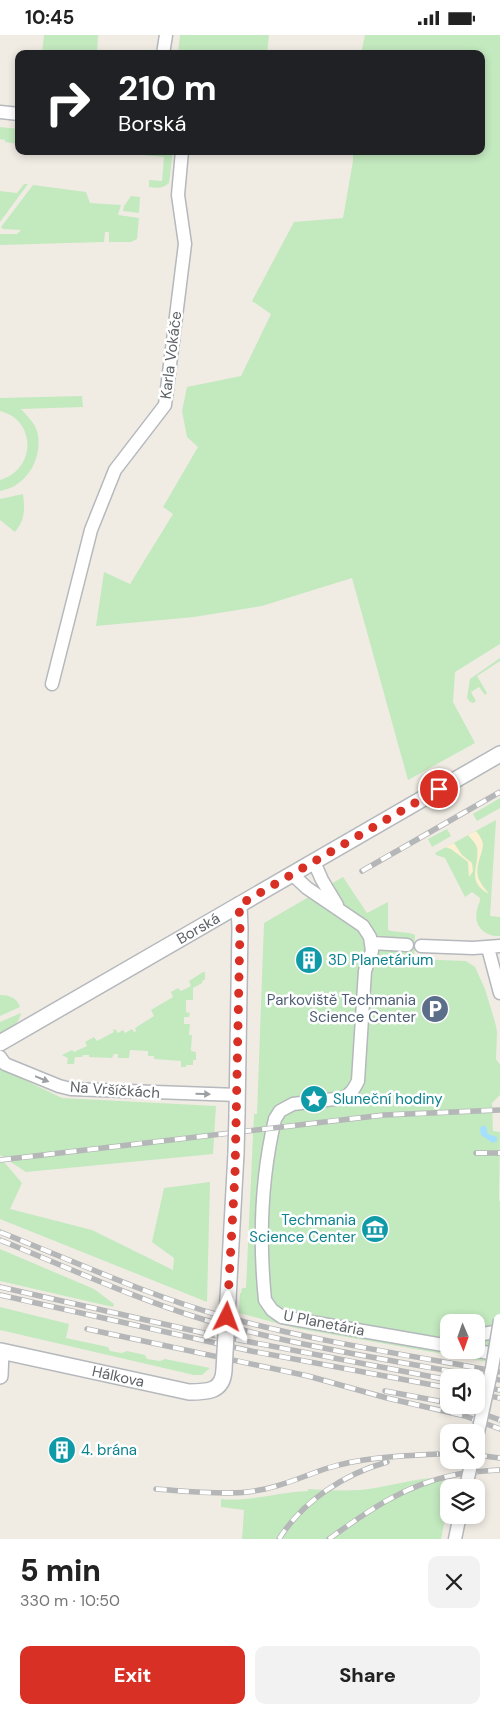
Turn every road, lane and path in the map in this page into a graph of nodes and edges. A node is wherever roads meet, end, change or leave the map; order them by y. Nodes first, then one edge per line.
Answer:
1 (166, 35) edge
2 (164, 50) edge
3 (0, 112) edge
4 (15, 113) edge
5 (182, 155) edge
6 (52, 683) dead end
7 (500, 754) edge
8 (314, 862) junction
9 (292, 874) junction
10 (239, 905) junction
11 (341, 911) junction
12 (372, 943) junction
13 (407, 945) dead end
14 (420, 946) dead end
15 (494, 947) edge
16 (500, 993) edge
17 (0, 1043) edge
18 (0, 1057) edge
19 (238, 1095) junction
20 (500, 1320) edge
21 (500, 1331) edge
22 (485, 1334) edge
23 (440, 1344) edge
24 (1, 1351) edge
25 (485, 1352) edge
26 (500, 1355) edge
27 (0, 1376) edge
28 (480, 1424) edge
29 (458, 1524) edge
30 (455, 1539) edge

1 - 2 street
3 - 4 street
5 - 6 street, Karla Vokáče
7 - 8 street, Borská
8 - 9 street, Borská
8 - 11 street
9 - 10 street, Borská
9 - 11 street
10 - 17 street, Borská
10 - 19 street
11 - 12 street
12 - 13 street
12 - 23 street, U Planetária
14 - 15 street
15 - 16 street
18 -> 19 street, Na Vršíčkách
19 - 24 street, Hálkova, bridge
20 - 28 street, bridge
21 - 22 street
24 - 27 street
25 - 26 street
29 - 30 street

